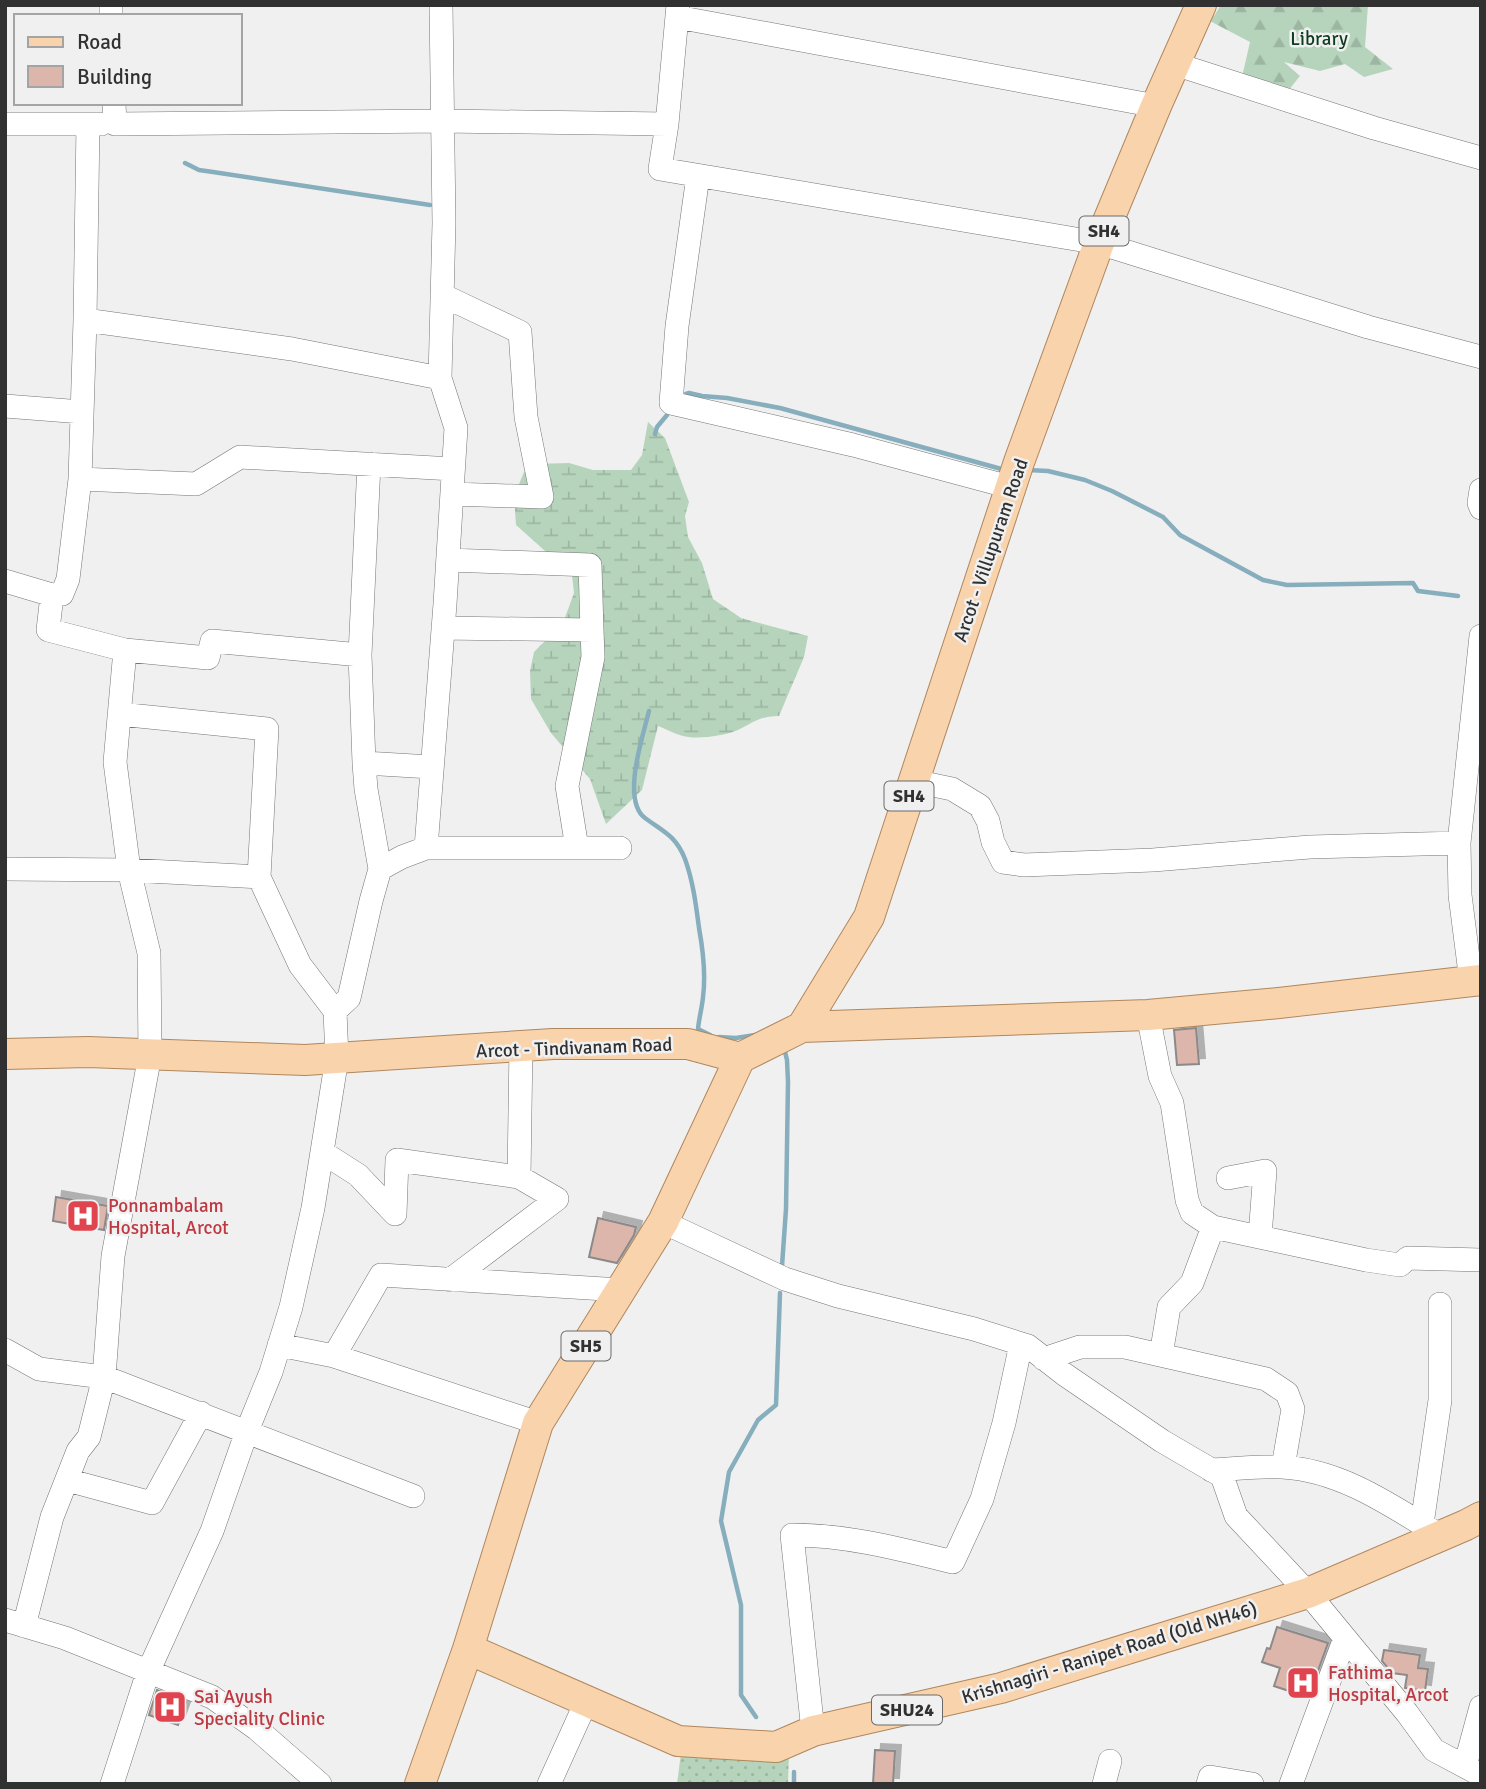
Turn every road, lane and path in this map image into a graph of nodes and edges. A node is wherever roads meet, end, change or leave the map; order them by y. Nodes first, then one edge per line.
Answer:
1 (441, 5) edge
2 (1202, 5) edge
3 (678, 11) edge
4 (1175, 64) junction
5 (1156, 106) junction
6 (115, 114) edge
7 (443, 121) junction
8 (5, 124) edge
9 (88, 124) junction
10 (667, 124) junction
11 (1481, 158) edge
12 (698, 176) junction
13 (1099, 243) junction
14 (442, 295) junction
15 (85, 320) junction
16 (1481, 357) edge
17 (440, 378) junction
18 (5, 406) edge
19 (82, 412) junction
20 (369, 464) junction
21 (453, 469) junction
22 (1015, 474) junction
23 (80, 479) junction
24 (1481, 490) edge
25 (452, 494) junction
26 (1481, 508) edge
27 (448, 560) junction
28 (5, 581) edge
29 (52, 595) junction
30 (443, 628) junction
31 (592, 630) junction
32 (1481, 636) edge
33 (125, 650) junction
34 (360, 655) junction
35 (119, 714) junction
36 (364, 763) junction
37 (432, 767) junction
38 (914, 781) junction
39 (1459, 843) junction
40 (426, 848) junction
41 (577, 848) junction
42 (620, 848) dead end
43 (5, 869) edge
44 (380, 869) junction
45 (129, 870) junction
46 (258, 877) junction
47 (1471, 912) edge
48 (1476, 981) edge
49 (335, 1011) junction
50 (1147, 1015) junction
51 (802, 1027) junction
52 (521, 1046) junction
53 (5, 1054) edge
54 (150, 1055) junction
55 (337, 1058) junction
56 (740, 1058) junction
57 (322, 1152) junction
58 (519, 1177) junction
59 (1228, 1178) dead end
60 (663, 1222) junction
61 (1213, 1227) junction
62 (1260, 1236) junction
63 (1481, 1260) edge
64 (450, 1280) junction
65 (621, 1290) junction
66 (1440, 1304) dead end
67 (1021, 1344) junction
68 (279, 1345) junction
69 (5, 1350) edge
70 (1161, 1355) junction
71 (334, 1356) junction
72 (1044, 1359) junction
73 (104, 1377) junction
74 (201, 1413) junction
75 (538, 1423) junction
76 (247, 1431) junction
77 (1283, 1467) junction
78 (1211, 1470) junction
79 (66, 1480) junction
80 (413, 1496) dead end
81 (1458, 1526) edge
82 (1308, 1593) junction
83 (15, 1623) edge
84 (1345, 1638) junction
85 (468, 1649) junction
86 (148, 1672) junction
87 (587, 1700) junction
88 (1481, 1707) edge
89 (813, 1731) junction
90 (1110, 1761) dead end
91 (1473, 1771) edge
92 (112, 1784) edge
93 (320, 1784) edge
94 (420, 1784) edge
95 (549, 1784) edge
96 (1104, 1784) edge
97 (1208, 1784) edge
98 (1252, 1784) edge
99 (1291, 1784) edge

1 - 7 street
2 - 4 main road, Arcot - Villupuram Road / SH4
3 - 5 street
3 - 10 street
4 - 5 main road, Arcot - Villupuram Road / SH4
4 - 11 street
5 - 13 main road, Arcot - Villupuram Road / SH4
6 - 7 street
6 - 9 street
7 - 10 street
7 - 14 street
8 - 9 street
9 - 15 street
10 - 12 street
12 - 13 street
12 - 22 street
13 - 16 street
13 - 22 main road, Arcot - Villupuram Road / SH4
14 - 17 street
14 - 25 street
15 - 17 street
15 - 19 street
17 - 21 street
18 - 19 street
19 - 23 street
20 - 21 street
20 - 23 street
20 - 34 street
21 - 25 street
22 - 38 main road, Arcot - Villupuram Road / SH4
23 - 29 street
24 - 26 street
25 - 27 street
27 - 30 street
27 - 31 street
28 - 29 street
29 - 33 street
30 - 31 street
30 - 37 street
31 - 41 street
32 - 39 street
33 - 34 street
33 - 35 street
34 - 36 street
35 - 45 street
35 - 46 street
36 - 37 street
36 - 44 street
37 - 40 street
38 - 39 street
38 - 51 main road, Arcot - Villupuram Road / SH4
39 - 47 street
40 - 41 street
40 - 44 street
41 - 42 street
43 - 45 street
44 - 49 street
45 - 46 street
45 - 54 street
46 - 49 street
47 - 48 street
48 - 50 main road
49 - 55 street
50 - 51 main road
50 - 61 street
51 - 56 main road
52 - 55 main road, Arcot - Tindivanam Road
52 - 56 main road, Arcot - Tindivanam Road
52 - 58 street
53 - 54 main road, Arcot - Tindivanam Road
54 - 55 main road, Arcot - Tindivanam Road
54 - 73 street
55 - 57 street
56 - 60 main road, SH5
57 - 58 street
57 - 68 street
58 - 64 street
59 - 62 street
60 - 65 main road, SH5
60 - 67 street
61 - 62 street
61 - 70 street
62 - 63 street
64 - 65 street
64 - 71 street
65 - 75 main road, SH5
66 - 81 street
67 - 72 street
67 - 89 street
68 - 71 street
68 - 76 street
69 - 73 street
70 - 72 street
70 - 77 street
71 - 75 street
72 - 78 street
73 - 74 street
73 - 79 street
74 - 76 street
74 - 79 street
75 - 85 main road, SH5
76 - 80 street
76 - 86 street
77 - 78 street
77 - 81 street
78 - 82 street
79 - 83 street
81 - 82 main road, Krishnagiri - Ranipet Road (Old NH46) / SHU24
82 - 84 street
82 - 89 main road, Krishnagiri - Ranipet Road (Old NH46) / SHU24
83 - 86 street
84 - 91 street
84 - 99 street
85 - 87 main road, Krishnagiri - Ranipet Road (Old NH46) / SHU24
85 - 94 main road
86 - 92 street
86 - 93 street
87 - 89 main road, Krishnagiri - Ranipet Road (Old NH46) / SHU24
87 - 95 street
88 - 91 street
90 - 96 street
97 - 98 street

